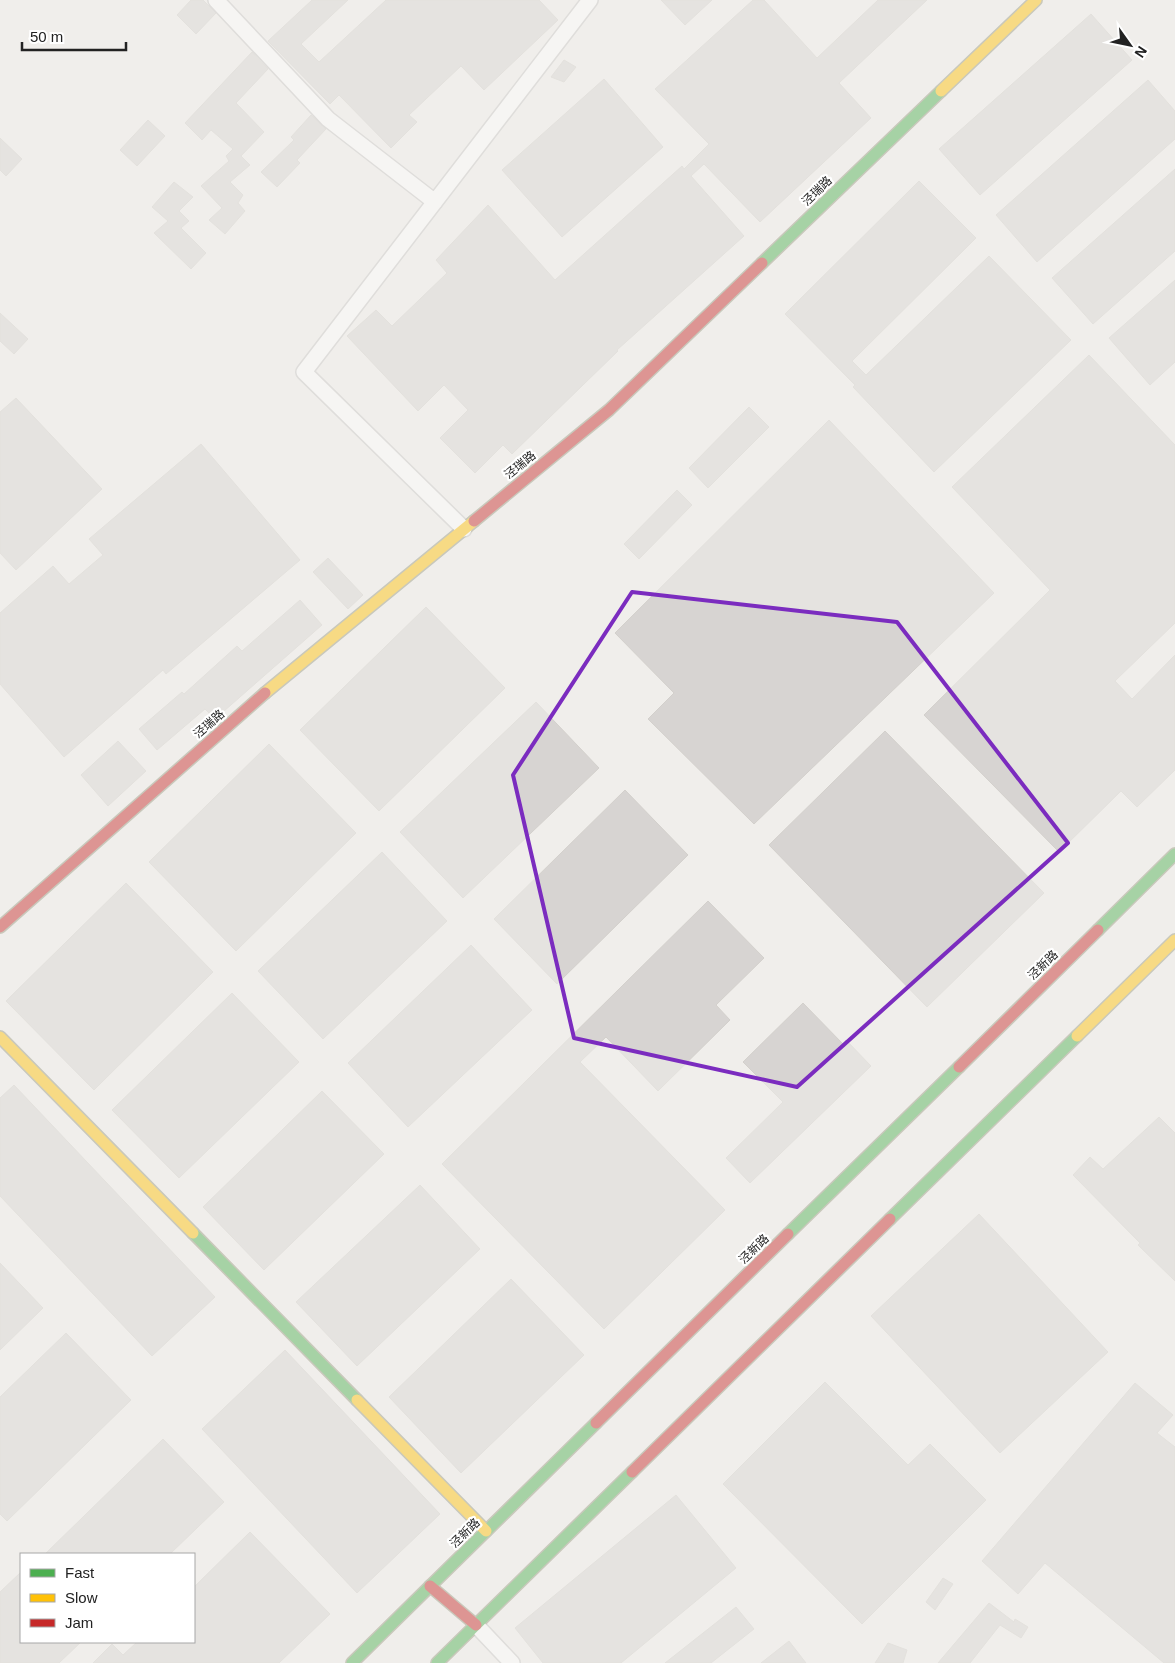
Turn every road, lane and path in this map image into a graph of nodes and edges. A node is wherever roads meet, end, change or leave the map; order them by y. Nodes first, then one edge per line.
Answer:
1 (216, 0) edge
2 (590, 0) edge
3 (1036, 0) edge
4 (435, 202) junction
5 (464, 529) junction
6 (1175, 854) edge
7 (0, 926) edge
8 (1175, 940) edge
9 (0, 1037) edge
10 (486, 1531) junction
11 (430, 1586) junction
12 (476, 1625) junction
13 (352, 1663) edge
14 (437, 1663) edge
15 (512, 1663) edge

1 - 4 street
2 - 4 street
3 - 5 street, 泾瑞路
4 - 5 street
5 - 7 street, 泾瑞路
6 - 10 street, 泾新路
8 - 12 street
9 - 10 street
10 - 11 street, 泾新路
11 - 12 street
11 - 13 street, 泾新路
12 - 14 street
12 - 15 street

